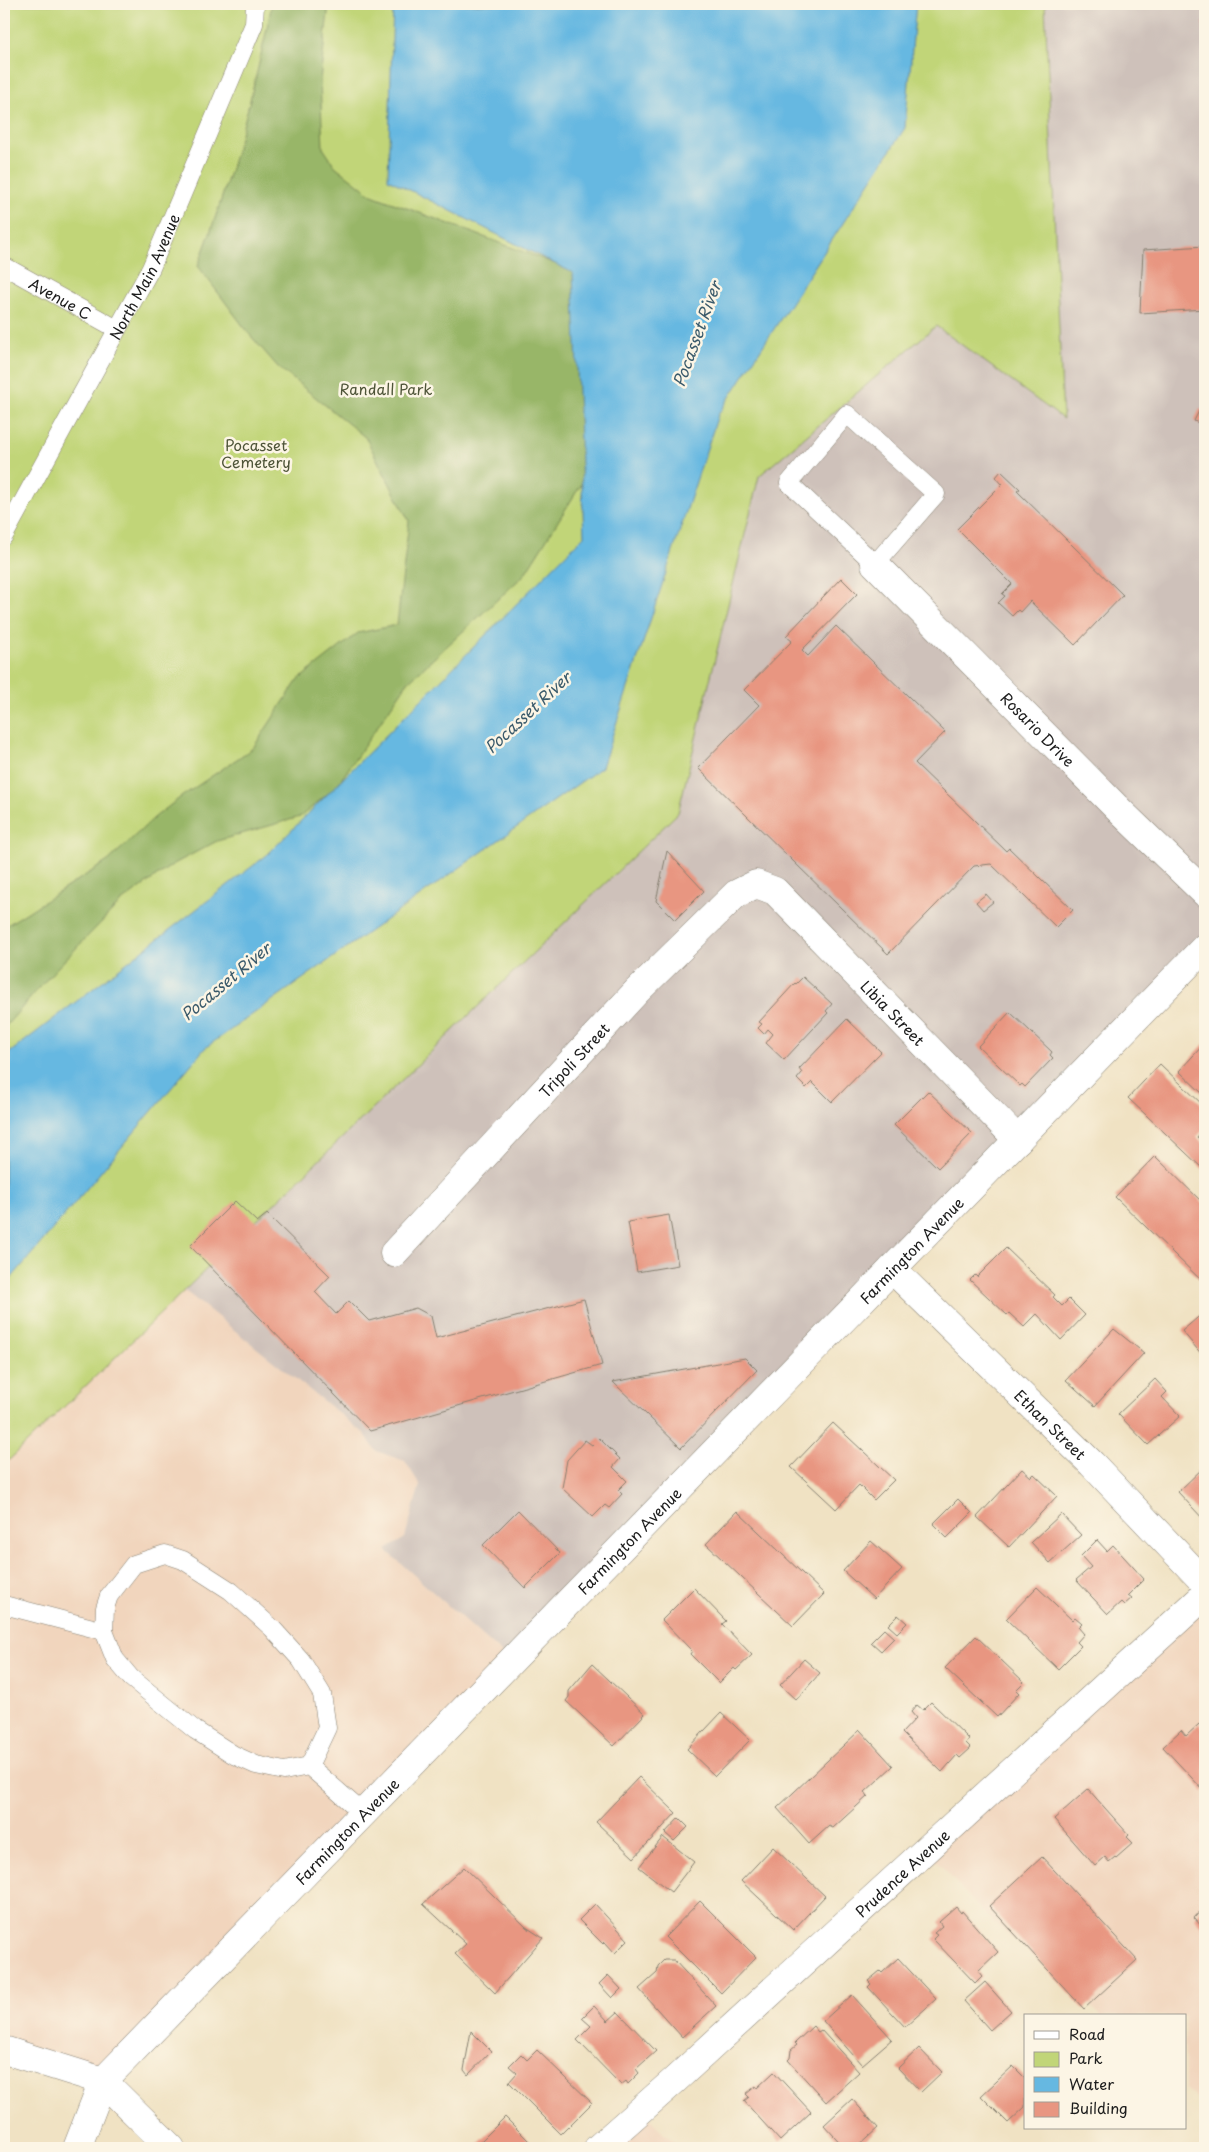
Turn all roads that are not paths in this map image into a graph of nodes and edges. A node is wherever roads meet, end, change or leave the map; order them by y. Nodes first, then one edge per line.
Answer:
1 (255, 4) edge
2 (4, 266) edge
3 (117, 329) junction
4 (4, 536) edge
5 (875, 564) junction
6 (766, 887) joint
7 (1205, 893) edge
8 (1205, 947) edge
9 (1018, 1140) junction
10 (394, 1254) dead end
11 (892, 1270) junction
12 (1205, 1583) edge
13 (1205, 1595) edge
14 (4, 1605) edge
15 (104, 1631) junction
16 (309, 1766) junction
17 (364, 1814) junction
18 (4, 2050) edge
19 (103, 2082) junction
20 (77, 2148) edge
21 (171, 2148) edge
22 (598, 2148) edge

1 - 3 lane, North Main Avenue
2 - 3 lane, Avenue C
3 - 4 lane, North Main Avenue
5 - 5 lane
5 - 7 street, Rosario Drive
6 - 9 street, Libia Street
6 - 10 street, Tripoli Street
8 - 9 street, Farmington Avenue
9 - 11 street, Farmington Avenue
11 - 12 street, Ethan Street
11 - 17 street, Farmington Avenue
13 - 22 street, Prudence Avenue
14 - 15 lane
15 - 16 lane
15 - 16 lane
16 - 17 lane
17 - 19 street, Farmington Avenue
18 - 19 street
19 - 20 street, Farmington Avenue
19 - 21 street

